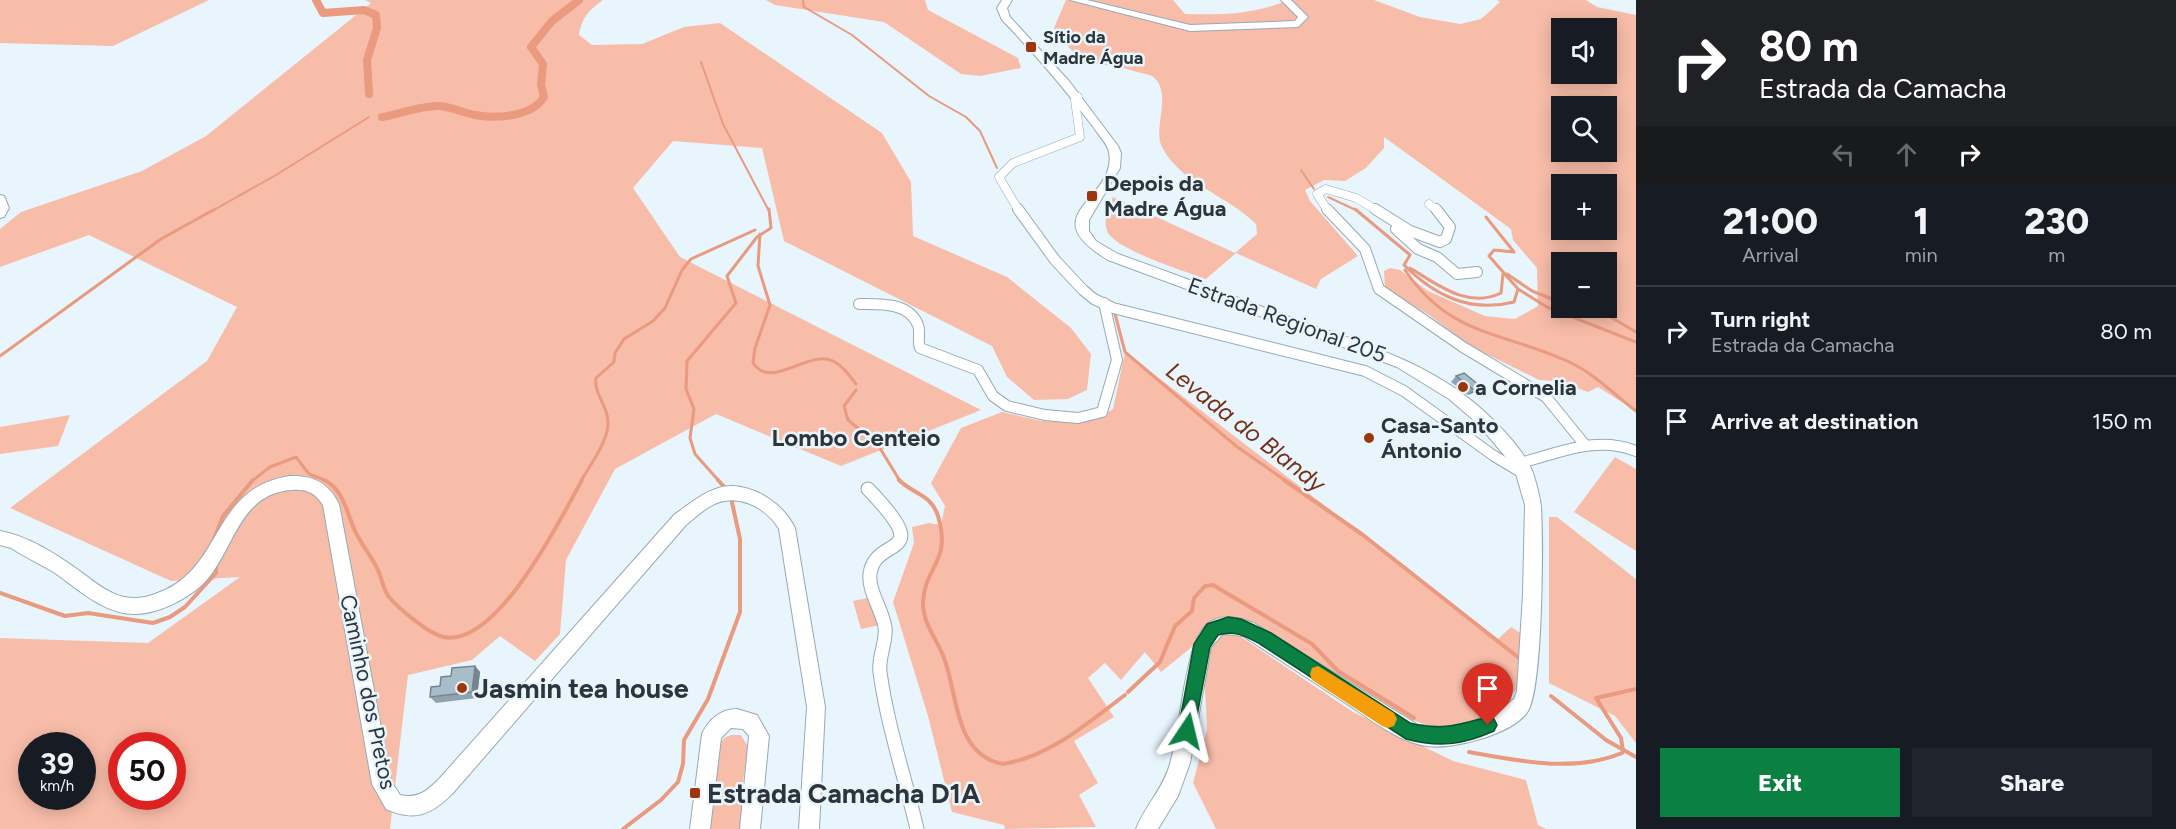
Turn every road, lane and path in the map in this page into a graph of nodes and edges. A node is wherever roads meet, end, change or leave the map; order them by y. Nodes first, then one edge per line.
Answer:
1 (1007, 0) edge
2 (1075, 0) edge
3 (1286, 0) edge
4 (1078, 97) junction
5 (0, 199) edge
6 (1360, 202) junction
7 (1429, 204) dead end
8 (0, 214) edge
9 (1477, 272) dead end
10 (1104, 303) junction
11 (859, 304) dead end
12 (1585, 445) junction
13 (1636, 451) edge
14 (1523, 469) junction
15 (868, 489) dead end
16 (0, 538) edge
17 (700, 829) edge
18 (750, 829) edge
19 (809, 829) edge
20 (917, 829) edge
21 (1146, 829) edge

1 - 4 main road, Estrada Regional 205
2 - 3 main road
4 - 10 street
4 - 14 main road, Estrada Regional 205
5 - 8 main road
6 - 7 street
6 - 9 street
6 - 12 street
10 - 11 street
10 - 14 street
12 - 13 street
12 - 14 street
14 - 21 main road, Estrada Regional 205
15 - 20 street
16 - 19 main road, Caminho dos Pretos
17 - 18 main road

